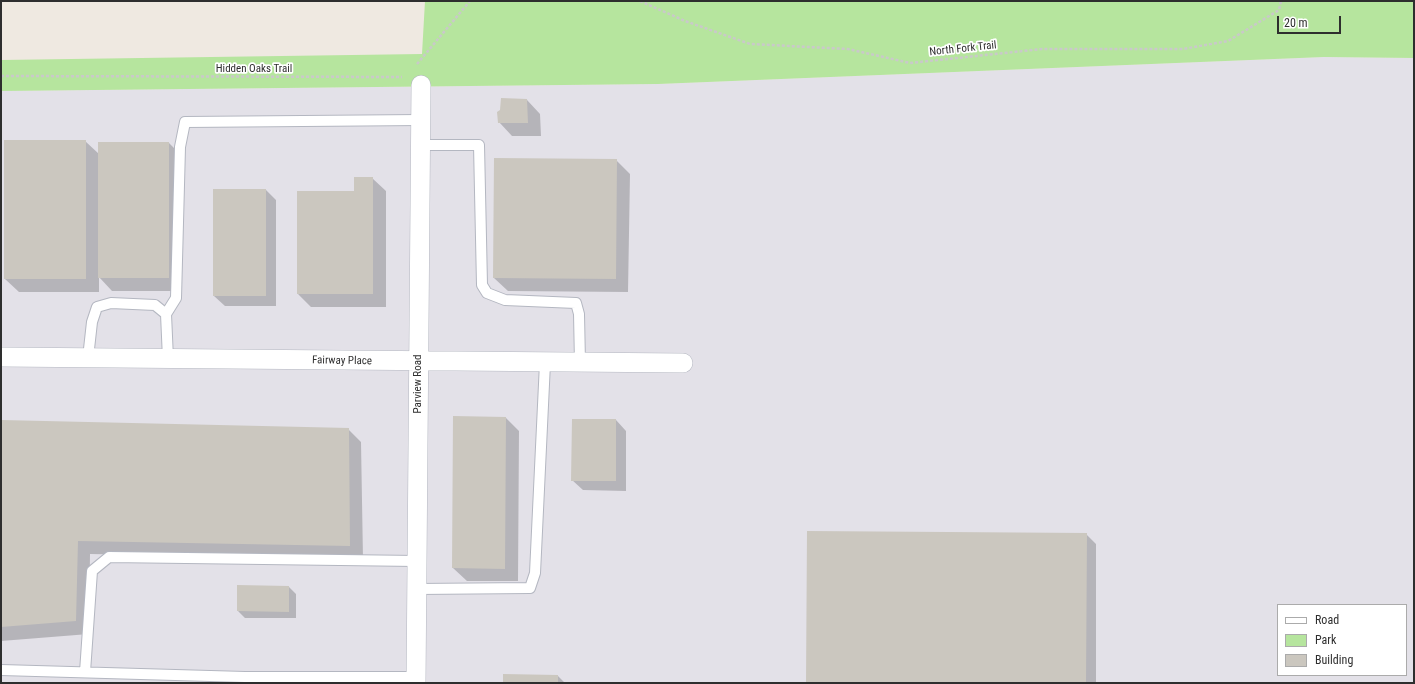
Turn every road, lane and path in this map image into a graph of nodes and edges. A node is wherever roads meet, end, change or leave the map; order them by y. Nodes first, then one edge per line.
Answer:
1 (470, 1) edge
2 (640, 1) edge
3 (1281, 1) edge
4 (416, 66) dead end
5 (1, 76) edge
6 (414, 81) joint
7 (421, 120) junction
8 (421, 145) junction
9 (166, 314) junction
10 (1, 357) edge
11 (88, 358) junction
12 (168, 359) junction
13 (418, 362) junction
14 (544, 363) junction
15 (580, 363) junction
16 (683, 364) dead end
17 (417, 562) junction
18 (416, 589) junction
19 (1, 670) edge
20 (85, 672) junction
21 (416, 680) edge

1 - 4 path
2 - 3 path, North Fork Trail
5 - 6 path, Hidden Oaks Trail
6 - 7 street, Parview Road
7 - 8 street, Parview Road
7 - 9 lane
8 - 13 street, Parview Road
8 - 15 lane
9 - 11 lane
9 - 12 lane
10 - 11 street, Fairway Place
11 - 12 street, Fairway Place
12 - 13 street, Fairway Place
13 - 14 street, Fairway Place
13 - 17 street, Parview Road
14 - 15 street, Fairway Place
14 - 18 lane
15 - 16 street, Fairway Place
17 - 18 street, Parview Road
17 - 20 lane
18 - 21 street, Parview Road
19 - 20 lane
20 - 21 lane

